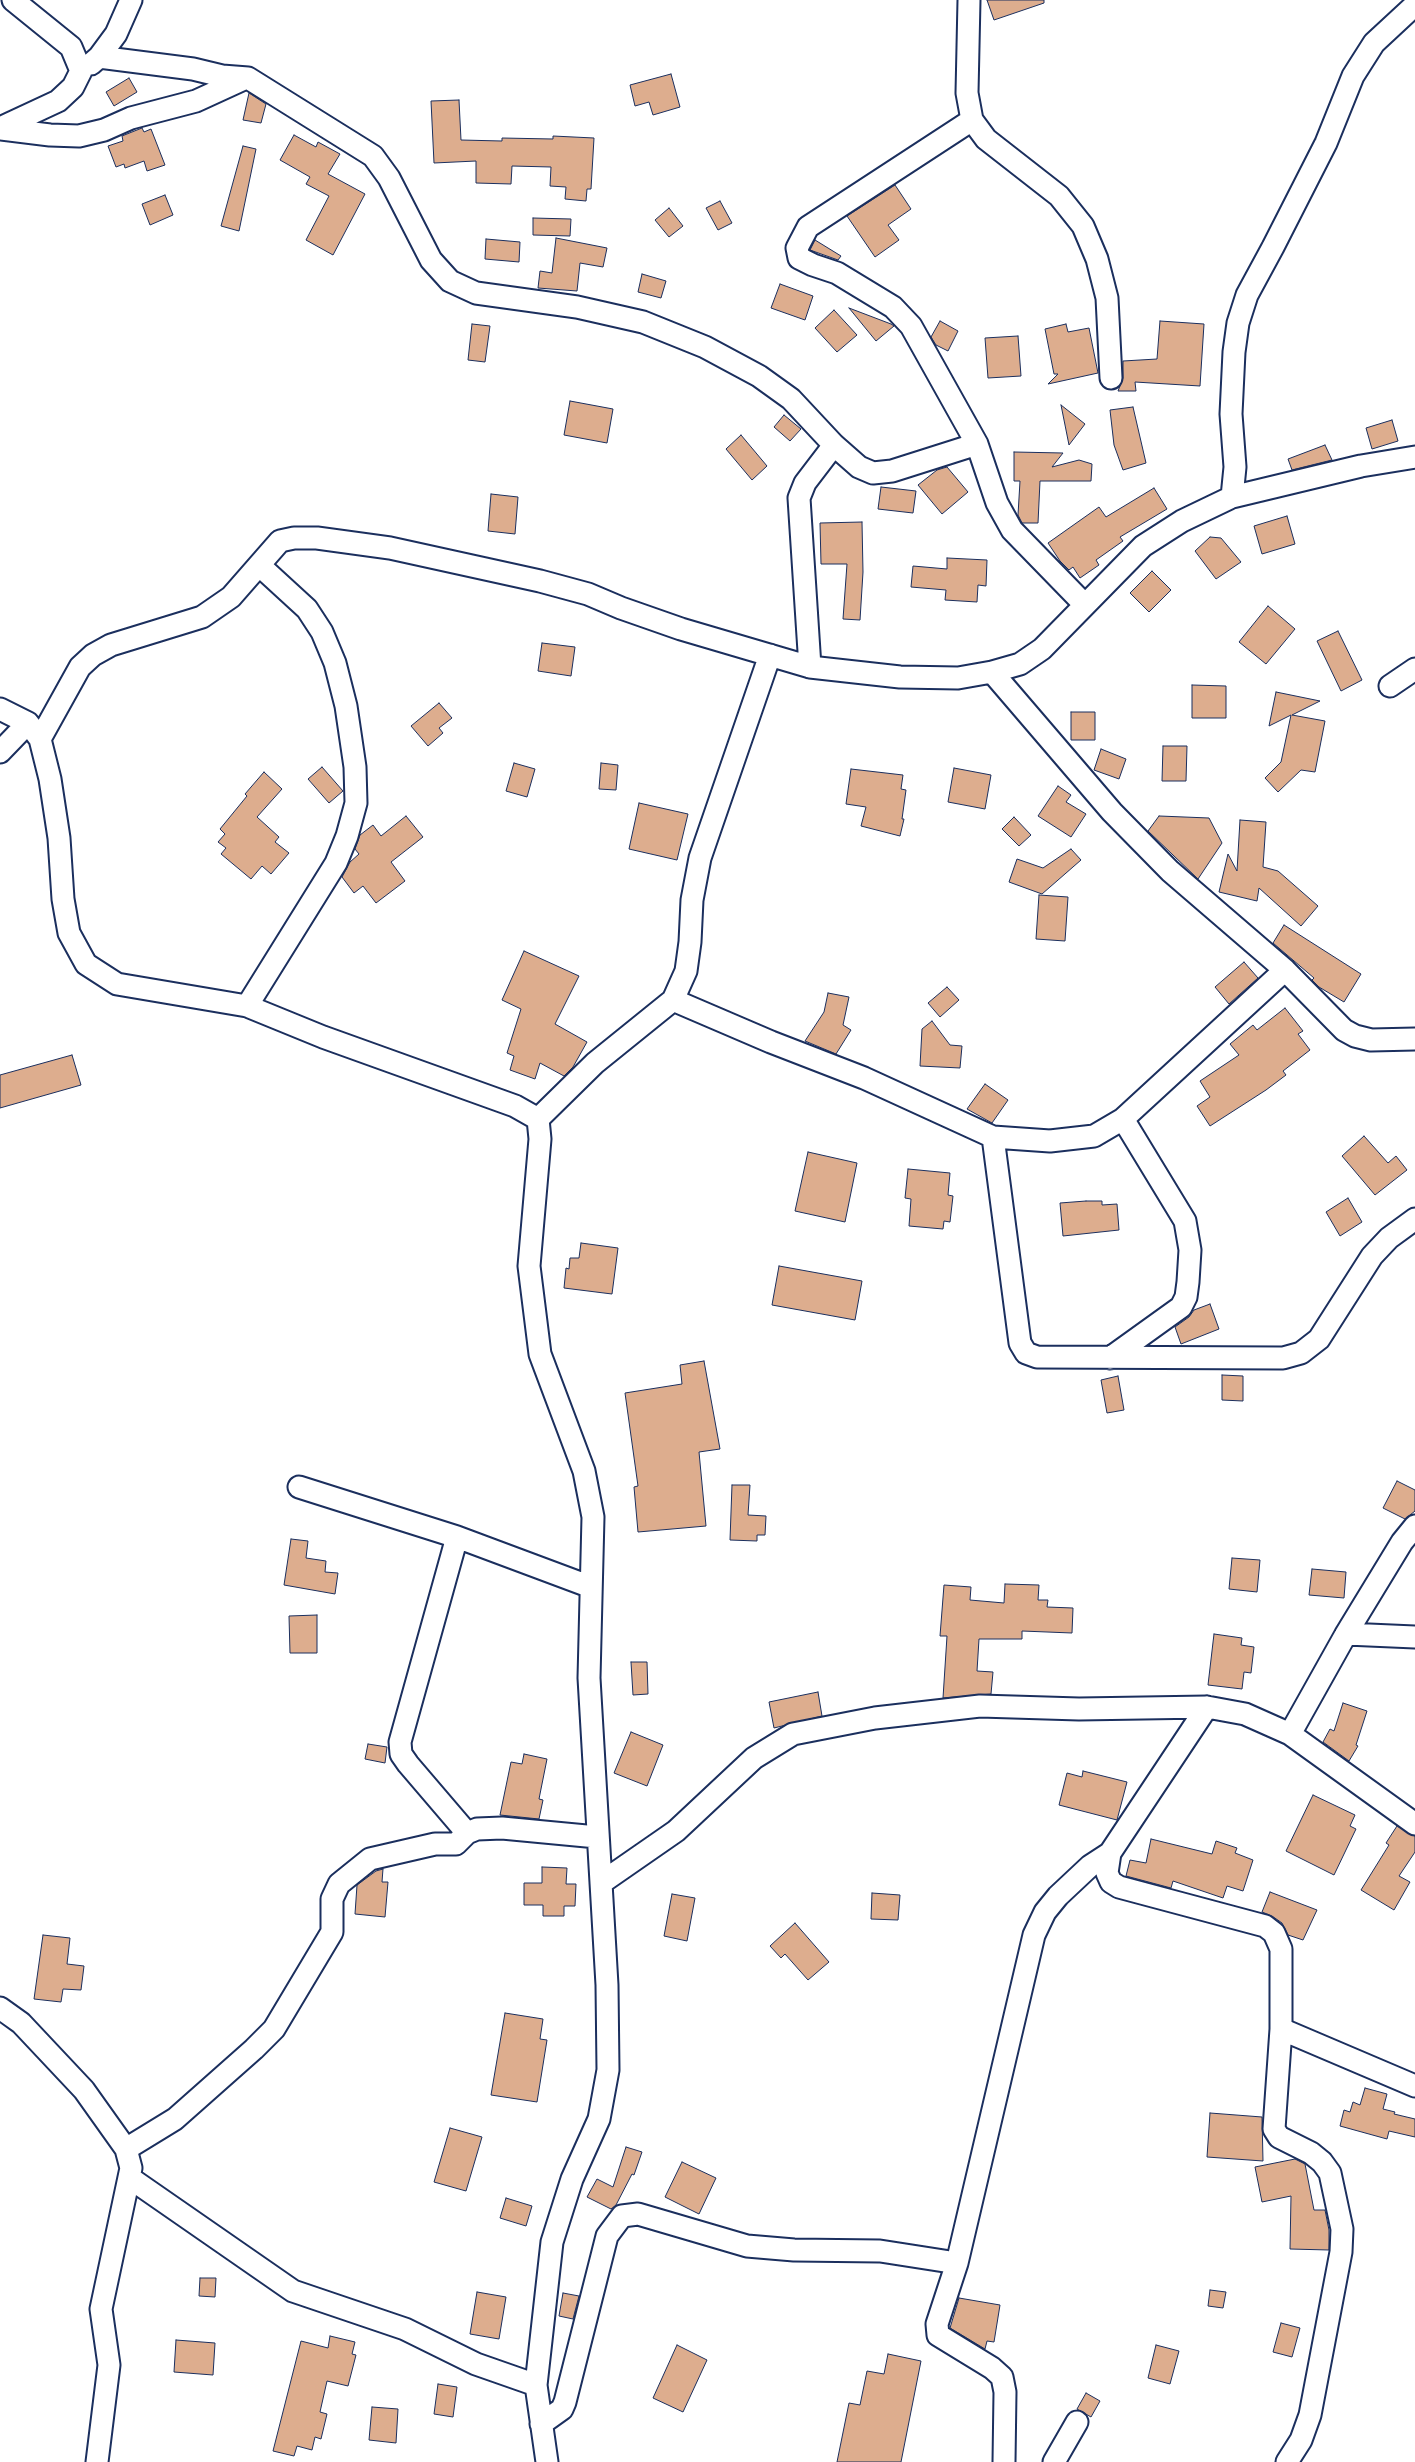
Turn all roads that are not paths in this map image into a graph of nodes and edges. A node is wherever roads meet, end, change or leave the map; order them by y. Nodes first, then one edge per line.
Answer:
1 (131, 0) edge
2 (969, 0) edge
3 (20, 3) edge
4 (1415, 5) edge
5 (100, 57) junction
6 (80, 71) junction
7 (248, 78) junction
8 (972, 120) junction
9 (0, 129) edge
10 (1111, 378) dead end
11 (976, 444) junction
12 (834, 445) junction
13 (1415, 457) edge
14 (1232, 497) junction
15 (259, 565) junction
16 (1084, 605) junction
17 (770, 655) junction
18 (810, 667) junction
19 (1415, 669) edge
20 (992, 672) junction
21 (1390, 686) dead end
22 (0, 709) edge
23 (34, 731) junction
24 (0, 752) edge
25 (1284, 970) junction
26 (673, 1000) junction
27 (246, 1006) junction
28 (1415, 1039) edge
29 (538, 1119) junction
30 (1123, 1119) junction
31 (993, 1137) junction
32 (1415, 1219) edge
33 (1110, 1358) junction
34 (300, 1487) dead end
35 (1415, 1526) edge
36 (457, 1537) junction
37 (591, 1587) junction
38 (1346, 1634) junction
39 (1415, 1637) edge
40 (1207, 1707) junction
41 (1290, 1734) junction
42 (1415, 1824) edge
43 (467, 1833) junction
44 (597, 1837) junction
45 (1110, 1853) junction
46 (601, 1883) junction
47 (0, 2008) edge
48 (1281, 2029) junction
49 (1415, 2086) edge
50 (126, 2149) junction
51 (130, 2178) junction
52 (956, 2263) junction
53 (536, 2385) junction
54 (1077, 2422) dead end
55 (541, 2424) junction
56 (97, 2462) edge
57 (547, 2462) edge
58 (1004, 2462) edge
59 (1054, 2462) edge
60 (1287, 2462) edge

1 - 5 street
2 - 8 street
3 - 6 street
4 - 14 street
5 - 6 street
5 - 7 street
6 - 9 street
7 - 9 street
7 - 12 street
8 - 10 street
8 - 11 street
11 - 12 street
11 - 16 street
12 - 18 street
13 - 14 street
14 - 16 street
15 - 17 street
15 - 23 street
15 - 27 street
16 - 20 street
17 - 18 street
17 - 26 street
18 - 20 street
19 - 21 street
20 - 25 street
22 - 23 street
23 - 24 street
23 - 27 street
25 - 28 street
25 - 30 street
26 - 29 street
26 - 31 street
27 - 29 street
29 - 37 street
30 - 31 street
30 - 33 street
31 - 33 street
32 - 33 street
34 - 36 street
35 - 38 street
36 - 37 street
36 - 43 street
37 - 44 street
38 - 39 street
38 - 41 street
40 - 41 street
40 - 45 street
40 - 46 street
41 - 42 street
43 - 44 street
43 - 50 street
44 - 46 street
45 - 48 street
45 - 52 street
46 - 53 street
47 - 50 street
48 - 49 street
48 - 60 street
50 - 51 street
51 - 53 street
51 - 56 street
52 - 55 street
52 - 58 street
53 - 55 street
54 - 59 street
55 - 57 street

